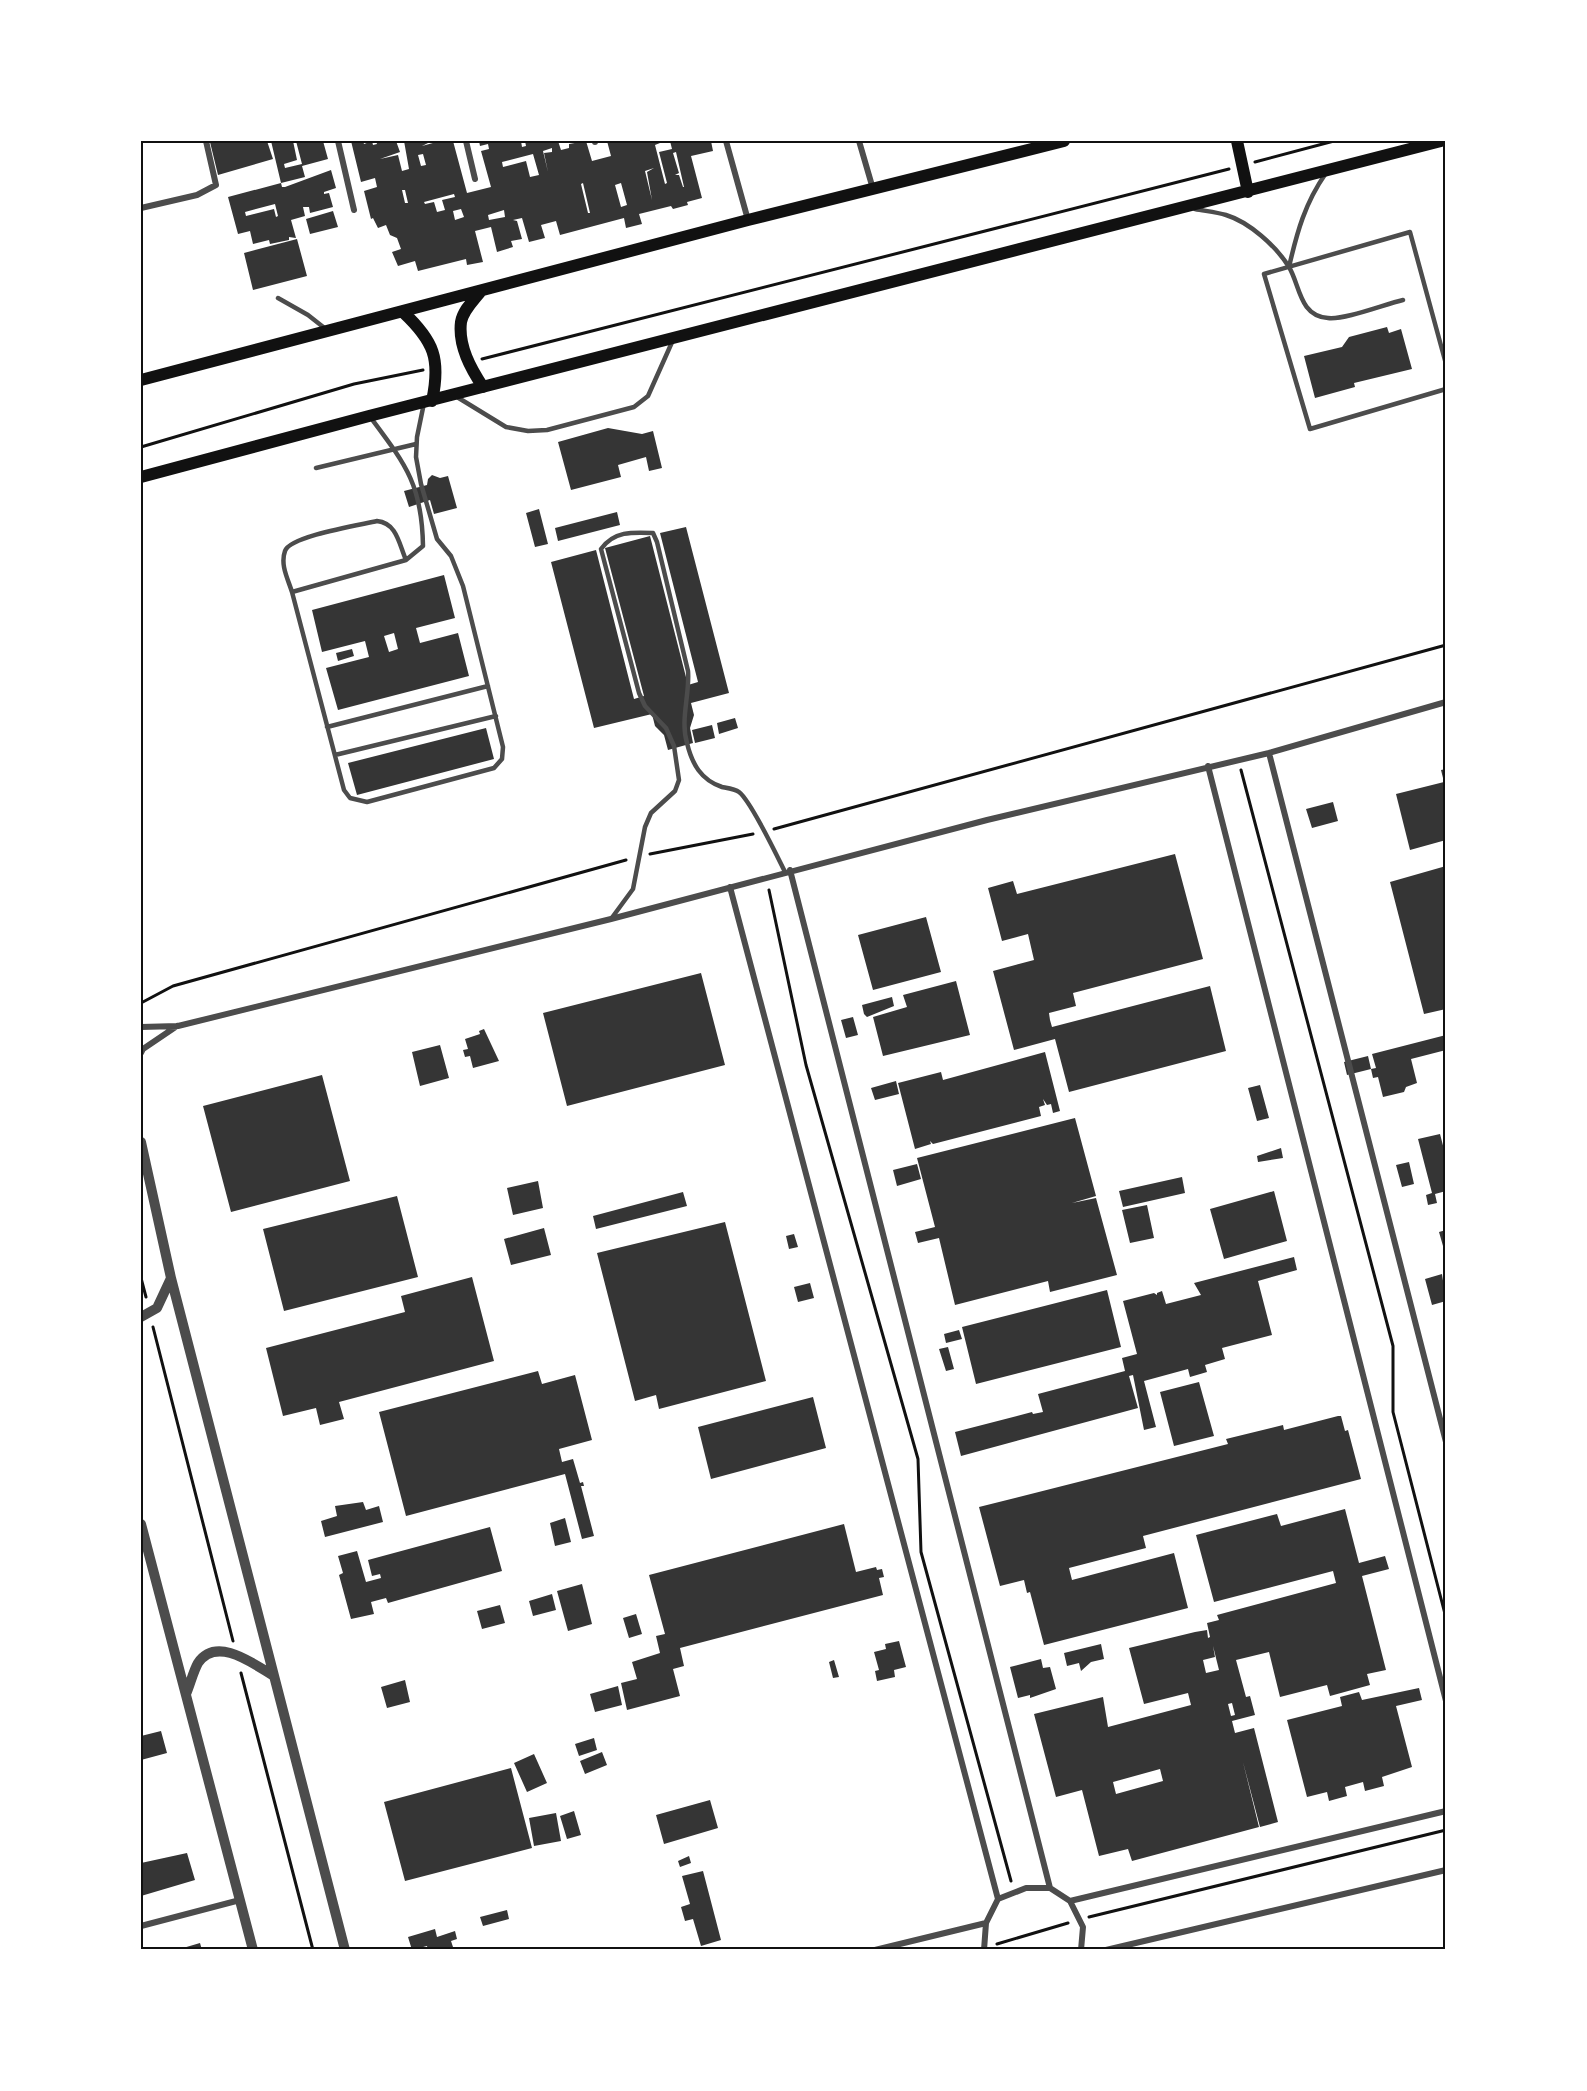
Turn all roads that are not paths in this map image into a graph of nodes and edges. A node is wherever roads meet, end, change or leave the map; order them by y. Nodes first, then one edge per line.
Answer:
1 (206, 141) edge
2 (338, 141) edge
3 (466, 141) edge
4 (726, 141) edge
5 (859, 141) edge
6 (1064, 141) edge
7 (1237, 141) edge
8 (1441, 141) edge
9 (1328, 171) junction
10 (475, 180) dead end
11 (873, 190) junction
12 (1248, 192) junction
13 (1186, 207) junction
14 (141, 208) edge
15 (354, 210) dead end
16 (748, 220) junction
17 (1289, 267) junction
18 (481, 291) junction
19 (278, 298) dead end
20 (1403, 300) dead end
21 (403, 312) junction
22 (329, 332) junction
23 (673, 339) junction
24 (1446, 364) edge
25 (141, 380) edge
26 (483, 387) junction
27 (1446, 388) edge
28 (455, 395) junction
29 (428, 402) junction
30 (369, 416) junction
31 (416, 444) junction
32 (395, 449) junction
33 (316, 468) dead end
34 (141, 477) edge
35 (406, 560) junction
36 (292, 592) junction
37 (488, 686) junction
38 (1446, 702) edge
39 (496, 716) junction
40 (327, 727) junction
41 (1269, 753) junction
42 (334, 755) junction
43 (1208, 766) junction
44 (788, 871) junction
45 (730, 887) junction
46 (611, 919) junction
47 (178, 1026) junction
48 (141, 1027) edge
49 (141, 1053) edge
50 (141, 1142) edge
51 (171, 1278) junction
52 (145, 1315) edge
53 (1446, 1442) edge
54 (141, 1524) edge
55 (274, 1676) junction
56 (186, 1695) junction
57 (1446, 1701) edge
58 (1446, 1811) edge
59 (1446, 1870) edge
60 (1050, 1888) junction
61 (998, 1899) junction
62 (240, 1900) junction
63 (1070, 1901) junction
64 (986, 1923) junction
65 (141, 1926) edge
66 (984, 1949) edge
67 (253, 1950) edge
68 (345, 1950) edge
69 (875, 1950) edge
70 (1081, 1950) edge
71 (1106, 1950) edge

1 - 14 street
2 - 15 street
3 - 10 street
4 - 16 street
5 - 11 street
6 - 11 main road
7 - 12 main road
8 - 9 main road
9 - 12 main road
9 - 17 lane
11 - 16 main road
12 - 13 main road
13 - 17 lane
13 - 23 main road
16 - 18 main road
17 - 20 lane
17 - 24 lane
17 - 27 lane
18 - 21 main road
18 - 26 main road
19 - 22 lane
21 - 22 main road
21 - 29 main road
22 - 25 main road
23 - 26 main road
23 - 28 lane
26 - 28 main road
28 - 29 main road
29 - 30 main road
29 - 31 lane
30 - 32 lane
30 - 34 main road
31 - 32 lane
31 - 37 lane
32 - 33 lane
32 - 35 lane
35 - 36 lane
35 - 36 lane
36 - 40 lane
37 - 39 lane
37 - 40 lane
38 - 41 street
39 - 42 lane
39 - 42 lane
40 - 42 lane
41 - 43 street
41 - 53 street
43 - 44 street
43 - 57 street
44 - 45 street
44 - 46 lane
44 - 60 street
45 - 46 street
45 - 61 street
46 - 47 street
47 - 48 street
47 - 49 street
50 - 51 street
51 - 52 street
51 - 55 street
54 - 56 street
55 - 56 street
55 - 68 street
56 - 62 street
58 - 63 street
59 - 71 street
60 - 61 street
60 - 63 street
61 - 64 street
62 - 65 street
62 - 67 street
63 - 70 street
64 - 66 street
64 - 69 street

